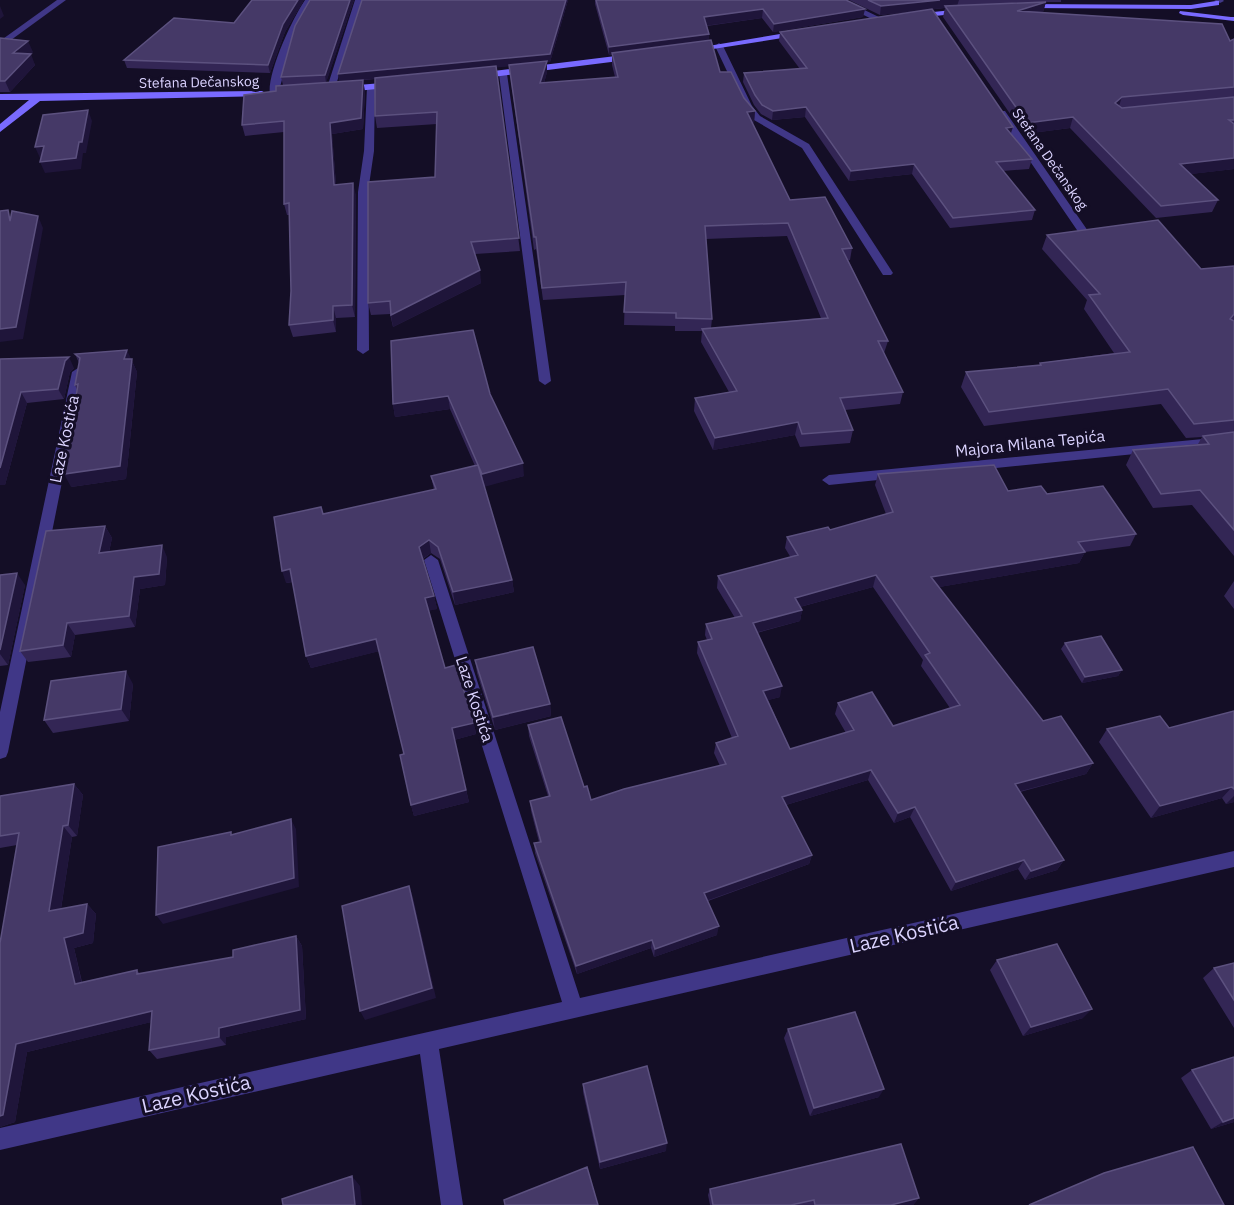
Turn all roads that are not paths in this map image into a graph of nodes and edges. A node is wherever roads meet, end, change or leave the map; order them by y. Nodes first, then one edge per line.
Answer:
1 (62, 0) edge
2 (309, 0) edge
3 (359, 0) edge
4 (837, 0) edge
5 (1147, 0) edge
6 (1220, 1) edge
7 (1100, 5) junction
8 (1136, 5) junction
9 (1020, 6) edge
10 (977, 10) edge
11 (903, 18) edge
12 (893, 19) edge
13 (1232, 19) edge
14 (883, 21) junction
15 (859, 24) edge
16 (812, 31) edge
17 (0, 45) edge
18 (719, 46) junction
19 (687, 50) edge
20 (641, 56) edge
21 (503, 74) junction
22 (470, 77) edge
23 (404, 84) edge
24 (371, 87) junction
25 (319, 91) edge
26 (330, 91) junction
27 (284, 93) edge
28 (273, 94) junction
29 (0, 97) edge
30 (38, 98) junction
31 (999, 108) edge
32 (0, 129) edge
33 (1083, 231) edge
34 (887, 273) dead end
35 (363, 350) dead end
36 (78, 372) edge
37 (545, 381) dead end
38 (1234, 440) edge
39 (829, 480) dead end
40 (431, 560) edge
41 (0, 752) edge
42 (1234, 859) edge
43 (574, 1009) junction
44 (428, 1042) junction
45 (0, 1139) edge
46 (452, 1205) edge

1 - 17 street
2 - 28 street
3 - 26 street
4 - 14 street
5 - 8 main road
6 - 8 main road
6 - 13 main road
7 - 8 main road
7 - 9 main road
7 - 13 main road
10 - 11 main road
12 - 14 main road
14 - 15 main road
16 - 18 main road
18 - 19 main road
18 - 34 street
20 - 21 main road
21 - 22 main road
21 - 37 street
23 - 24 main road
24 - 26 main road
24 - 35 street
25 - 26 main road
27 - 28 main road, Stefana Dečanskog
28 - 30 main road, Stefana Dečanskog
29 - 30 main road, Stefana Dečanskog
30 - 32 main road
31 - 33 street, Stefana Dečanskog
36 - 41 street, Laze Kostića
38 - 39 street, Majora Milana Tepića
40 - 43 street, Laze Kostića
42 - 43 street, Laze Kostića
43 - 44 street, Laze Kostića
44 - 45 street, Laze Kostića
44 - 46 street

